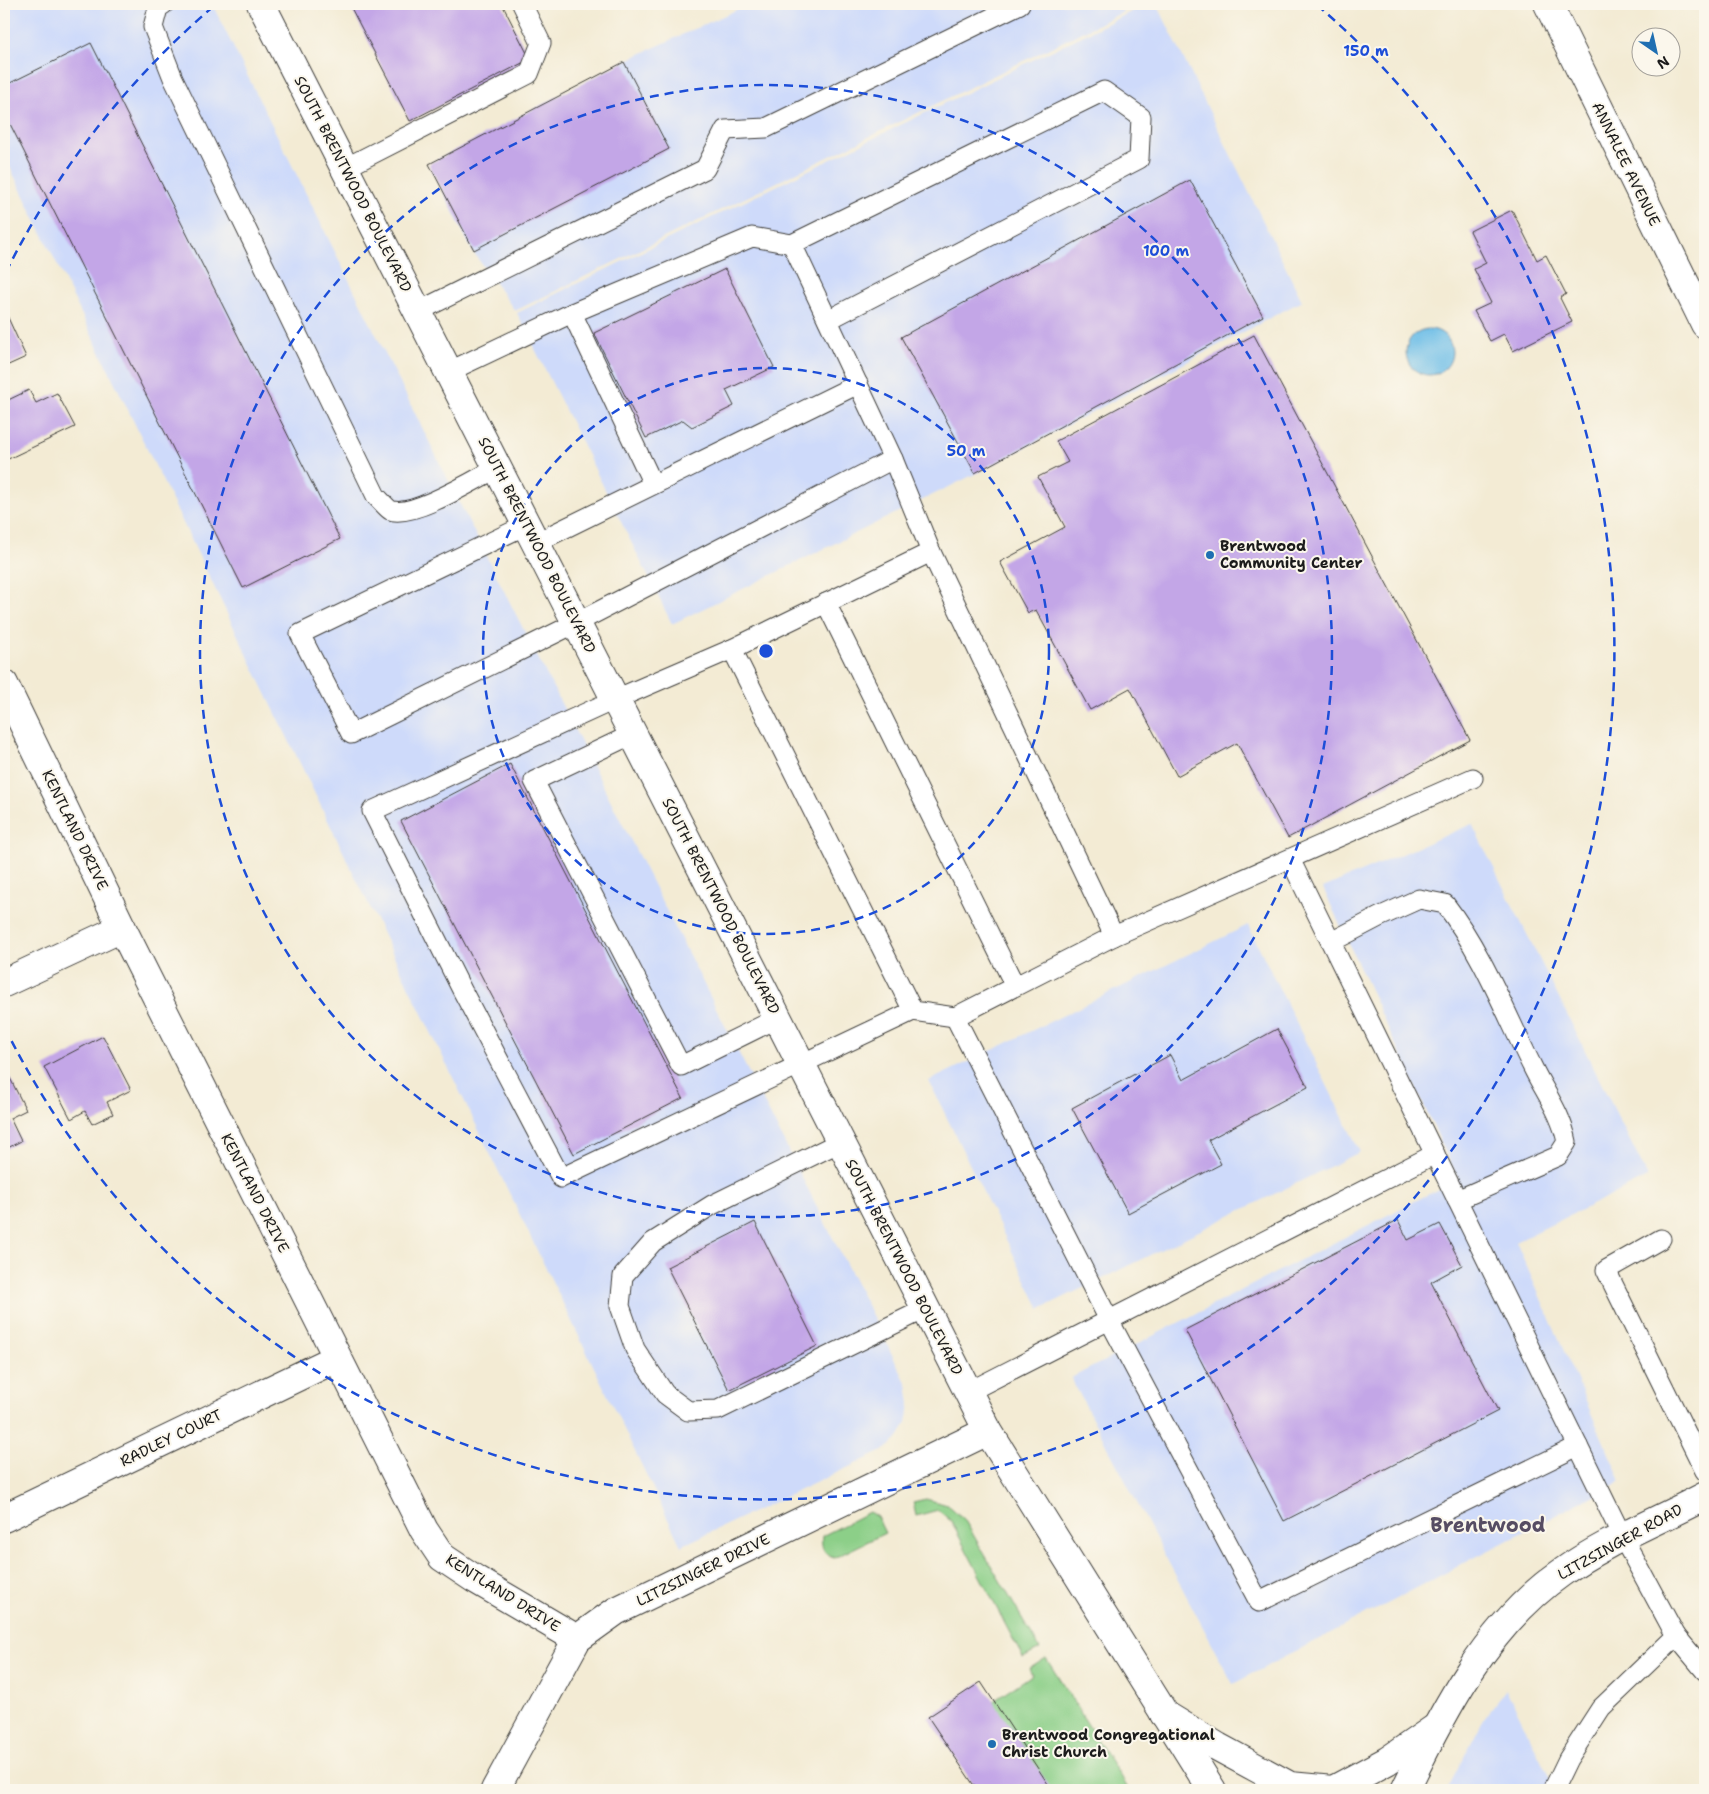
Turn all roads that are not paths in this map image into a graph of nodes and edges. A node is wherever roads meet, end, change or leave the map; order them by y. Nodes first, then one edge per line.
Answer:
1 (164, 4) edge
2 (261, 4) edge
3 (522, 4) edge
4 (1020, 4) edge
5 (1548, 4) edge
6 (344, 168) junction
7 (792, 244) junction
8 (417, 312) junction
9 (572, 313) junction
10 (828, 320) junction
11 (1705, 324) edge
12 (448, 372) junction
13 (858, 384) junction
14 (892, 459) junction
15 (497, 468) junction
16 (653, 484) junction
17 (531, 534) junction
18 (931, 552) junction
19 (826, 603) junction
20 (576, 623) junction
21 (732, 649) junction
22 (4, 684) edge
23 (616, 699) junction
24 (633, 734) junction
25 (1473, 778) dead end
26 (1290, 858) junction
27 (122, 928) junction
28 (1114, 936) junction
29 (1331, 942) junction
30 (4, 983) edge
31 (1015, 986) junction
32 (913, 1011) junction
33 (955, 1017) junction
34 (778, 1018) junction
35 (800, 1063) junction
36 (840, 1142) junction
37 (1435, 1154) junction
38 (1457, 1200) junction
39 (1661, 1238) dead end
40 (925, 1308) junction
41 (1109, 1320) junction
42 (337, 1358) junction
43 (968, 1392) junction
44 (988, 1431) junction
45 (1578, 1446) junction
46 (1705, 1471) edge
47 (1705, 1496) edge
48 (4, 1518) edge
49 (1623, 1538) junction
50 (1676, 1636) junction
51 (577, 1639) junction
52 (1705, 1671) edge
53 (1164, 1714) junction
54 (1436, 1727) junction
55 (495, 1790) edge
56 (1212, 1790) edge
57 (1405, 1790) edge
58 (1553, 1790) edge

1 - 15 lane
2 - 6 street, SOUTH BRENTWOOD BOULEVARD
3 - 6 lane
4 - 8 lane
5 - 11 street, ANNALEE AVENUE
6 - 8 street, SOUTH BRENTWOOD BOULEVARD
7 - 9 lane
7 - 10 lane
7 - 10 lane
8 - 12 street, SOUTH BRENTWOOD BOULEVARD
9 - 12 lane
9 - 16 lane
10 - 13 lane
12 - 15 street, SOUTH BRENTWOOD BOULEVARD
13 - 14 lane
13 - 16 lane
14 - 18 lane
14 - 20 lane
15 - 17 street, SOUTH BRENTWOOD BOULEVARD
16 - 17 lane
17 - 20 street, SOUTH BRENTWOOD BOULEVARD
17 - 20 lane
18 - 19 lane
18 - 28 lane
19 - 21 lane
19 - 31 lane
20 - 23 street, SOUTH BRENTWOOD BOULEVARD
21 - 23 lane
21 - 32 lane
22 - 27 street, KENTLAND DRIVE
23 - 24 street, SOUTH BRENTWOOD BOULEVARD
23 - 35 lane
24 - 34 street, SOUTH BRENTWOOD BOULEVARD
24 - 34 lane
25 - 26 lane
26 - 28 lane
26 - 29 lane
27 - 30 street
27 - 42 street, KENTLAND DRIVE
28 - 31 lane
29 - 37 lane
29 - 38 lane
31 - 33 lane
32 - 33 lane
32 - 35 lane
33 - 41 lane
34 - 35 street, SOUTH BRENTWOOD BOULEVARD
35 - 36 street, SOUTH BRENTWOOD BOULEVARD
36 - 40 street, SOUTH BRENTWOOD BOULEVARD
36 - 40 lane
37 - 38 lane
37 - 41 lane
38 - 45 lane
39 - 46 lane
40 - 43 street, SOUTH BRENTWOOD BOULEVARD
41 - 43 lane
41 - 45 lane
42 - 48 street, RADLEY COURT
42 - 51 street, KENTLAND DRIVE
43 - 44 street, SOUTH BRENTWOOD BOULEVARD
44 - 51 street, LITZSINGER DRIVE
44 - 53 street, SOUTH BRENTWOOD BOULEVARD
45 - 49 lane
47 - 49 street, LITZSINGER ROAD
49 - 50 lane
49 - 54 street, LITZSINGER ROAD
50 - 52 lane
50 - 58 lane
51 - 55 street, LITZSINGER DRIVE
53 - 54 street
53 - 56 street, SOUTH BRENTWOOD BOULEVARD
54 - 57 street, LITZSINGER ROAD

